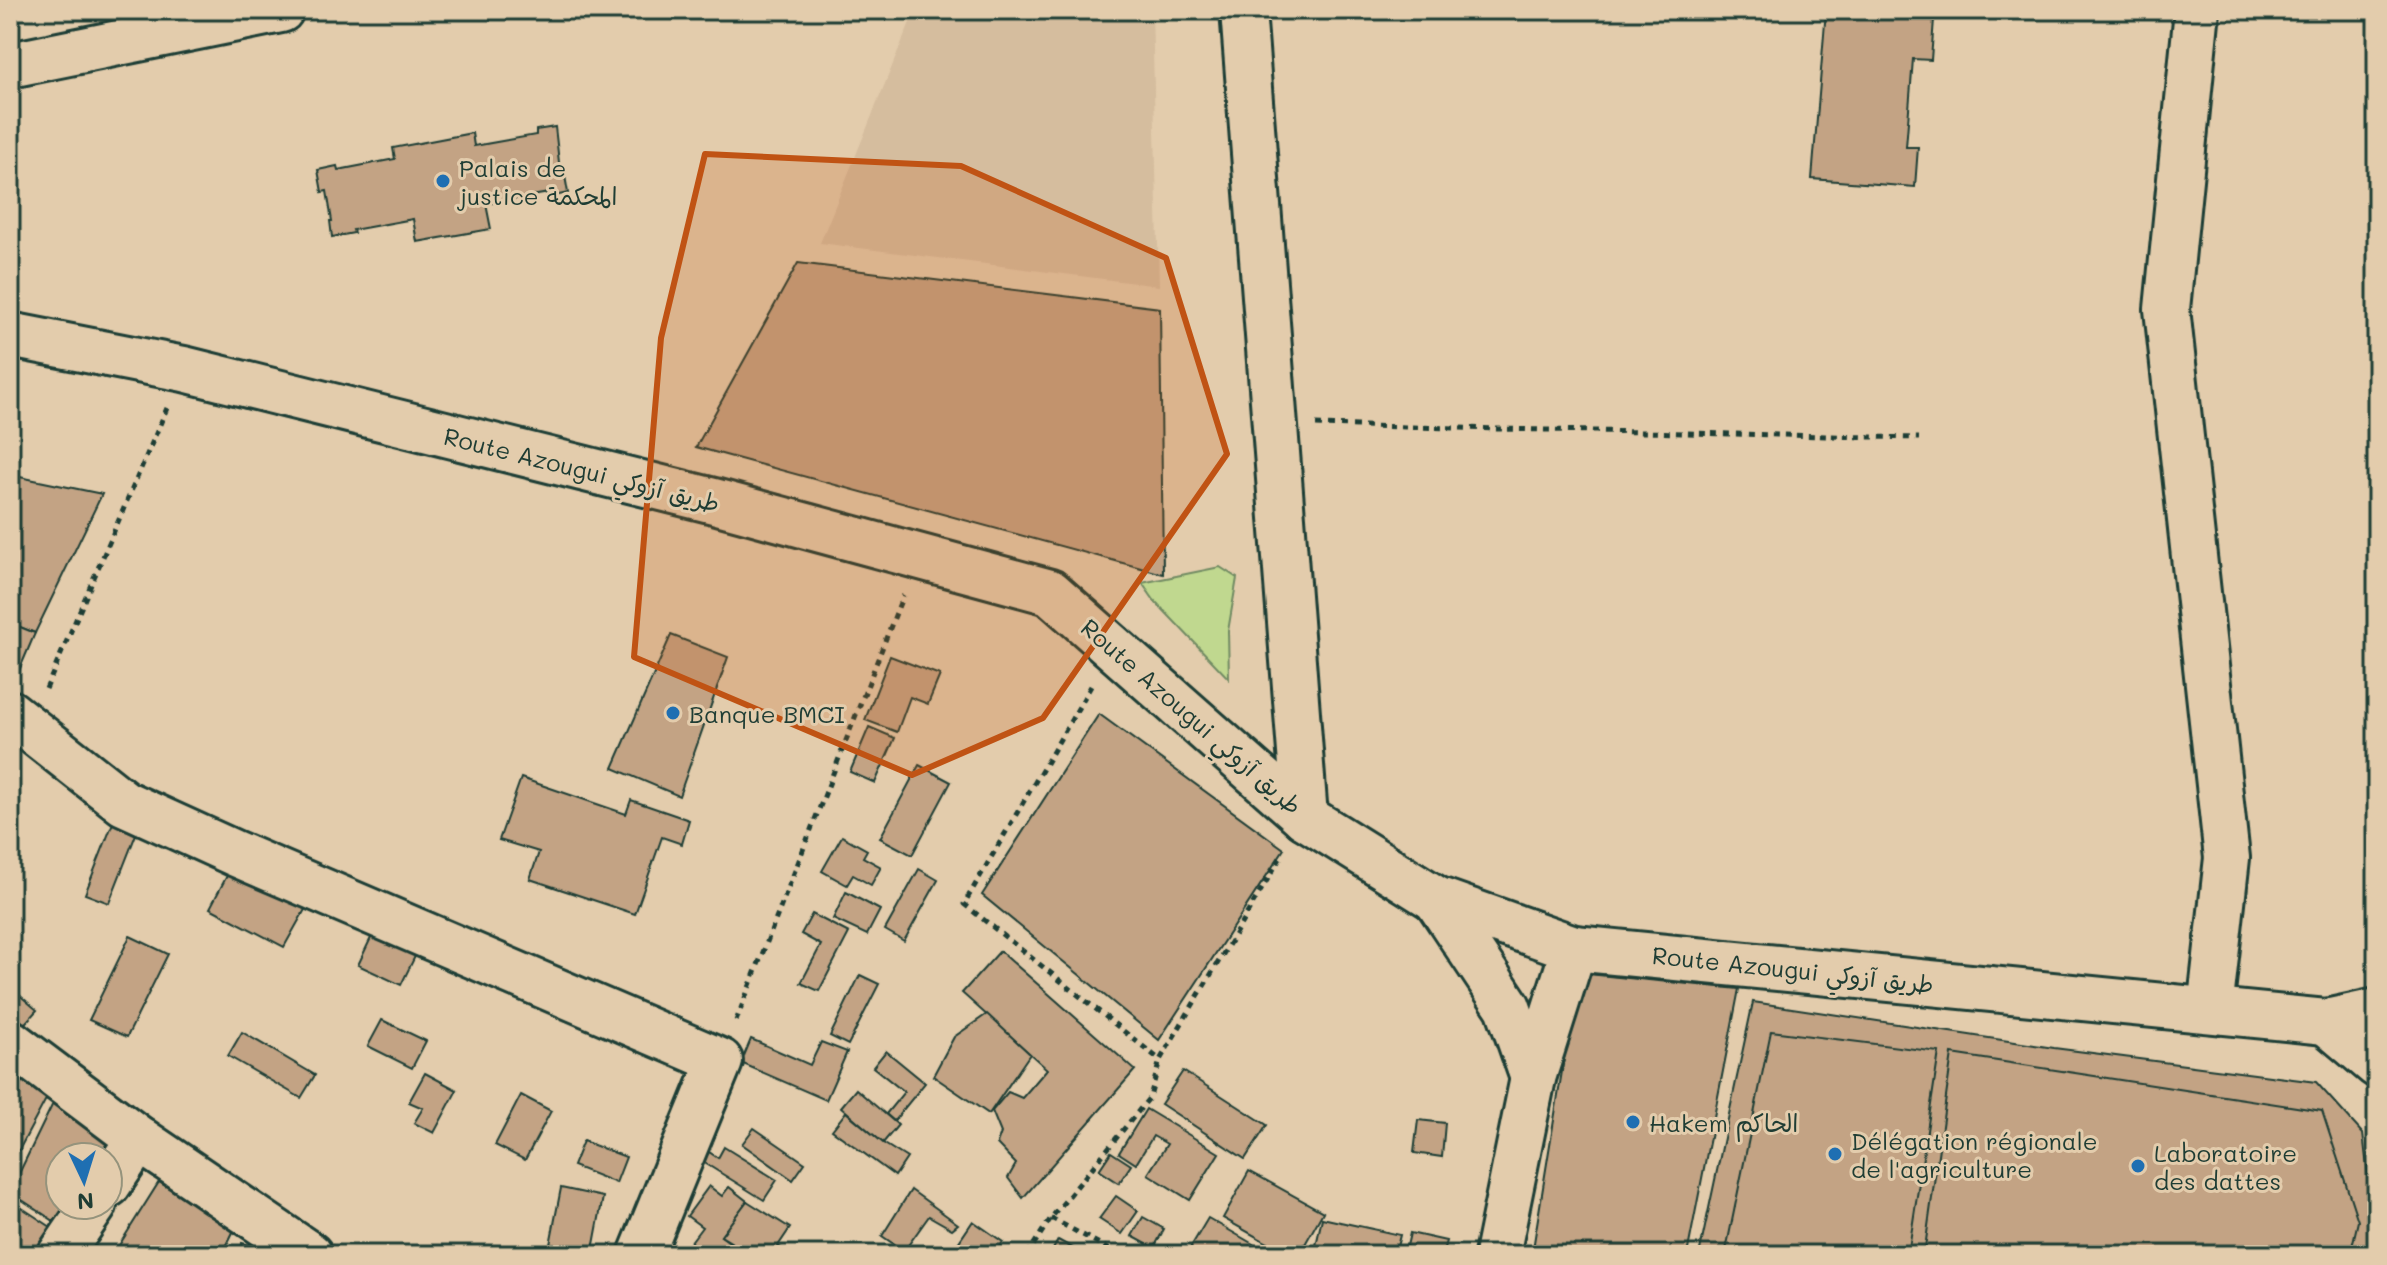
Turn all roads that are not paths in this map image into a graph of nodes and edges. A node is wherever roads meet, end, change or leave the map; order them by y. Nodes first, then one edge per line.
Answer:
1 (281, 10) edge
2 (1243, 10) edge
3 (2197, 10) edge
4 (10, 65) edge
5 (10, 335) edge
6 (20, 720) edge
7 (1305, 817) junction
8 (1436, 899) junction
9 (1574, 948) junction
10 (2210, 1010) junction
11 (2377, 1011) edge
12 (2326, 1022) junction
13 (10, 1042) edge
14 (2377, 1065) edge
15 (1533, 1078) junction
16 (139, 1139) junction
17 (124, 1161) edge
18 (83, 1221) edge
19 (60, 1255) edge
20 (310, 1255) edge
21 (641, 1255) edge
22 (1497, 1255) edge

1 - 4 street
2 - 7 street
3 - 10 street
5 - 7 street, Route Azougui طريق آزوكي
6 - 21 street
7 - 8 street, Route Azougui طريق آزوكي
8 - 9 street, Route Azougui طريق آزوكي
8 - 15 street
9 - 10 street, Route Azougui طريق آزوكي
9 - 15 street
10 - 12 street, Route Azougui طريق آزوكي
11 - 12 street, Route Azougui طريق آزوكي
12 - 14 street
13 - 16 street
15 - 22 street
16 - 17 street
16 - 20 street
18 - 19 street

